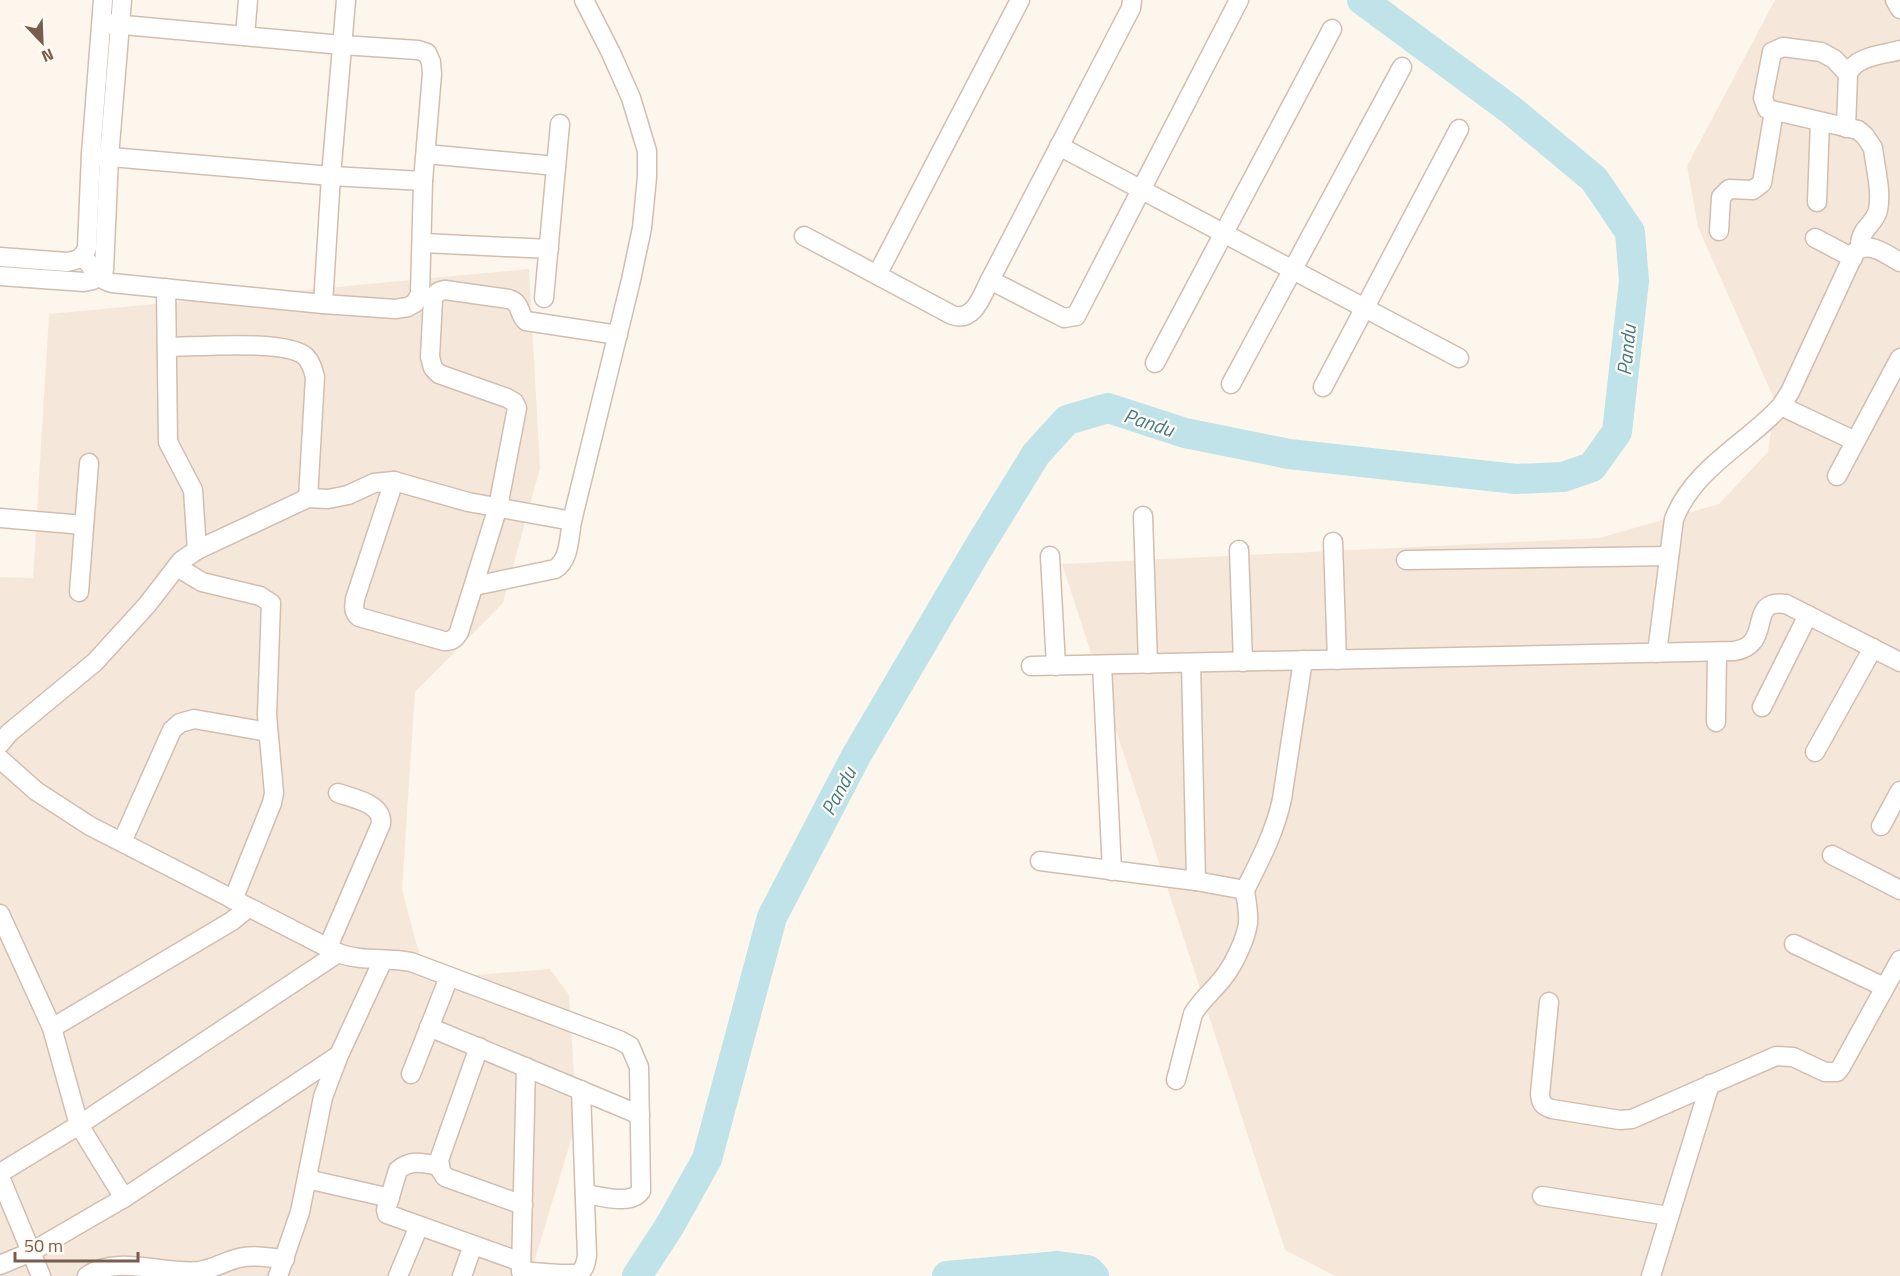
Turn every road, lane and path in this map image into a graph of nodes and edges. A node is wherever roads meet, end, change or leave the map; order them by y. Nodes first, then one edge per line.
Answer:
1 (104, 0) edge
2 (122, 0) edge
3 (248, 0) edge
4 (346, 0) edge
5 (584, 0) edge
6 (1020, 0) edge
7 (1132, 0) edge
8 (1239, 0) edge
9 (111, 24) junction
10 (1332, 29) dead end
11 (245, 36) junction
12 (342, 45) junction
13 (1900, 50) edge
14 (1402, 67) dead end
15 (1848, 74) junction
16 (1774, 111) junction
17 (1820, 122) junction
18 (560, 124) dead end
19 (1846, 128) junction
20 (1459, 129) dead end
21 (1059, 146) junction
22 (426, 154) junction
23 (100, 156) junction
24 (556, 166) junction
25 (331, 176) junction
26 (423, 181) junction
27 (1142, 190) junction
28 (1817, 202) dead end
29 (1719, 231) dead end
30 (1224, 233) junction
31 (804, 236) dead end
32 (1815, 238) dead end
33 (423, 243) junction
34 (549, 249) junction
35 (1856, 253) junction
36 (83, 256) junction
37 (0, 257) edge
38 (1900, 262) edge
39 (1292, 270) junction
40 (877, 275) junction
41 (0, 276) edge
42 (98, 276) junction
43 (990, 280) junction
44 (166, 288) junction
45 (544, 298) dead end
46 (323, 304) junction
47 (1364, 308) junction
48 (618, 335) junction
49 (167, 347) junction
50 (1459, 358) dead end
51 (1155, 363) dead end
52 (1898, 366) edge
53 (1231, 384) dead end
54 (1323, 387) dead end
55 (1782, 406) junction
56 (1855, 441) junction
57 (89, 463) dead end
58 (1837, 476) dead end
59 (394, 481) junction
60 (308, 498) junction
61 (498, 507) junction
62 (1143, 516) dead end
63 (0, 518) edge
64 (572, 520) junction
65 (84, 525) junction
66 (1333, 542) dead end
67 (197, 550) junction
68 (1239, 550) dead end
69 (1050, 556) dead end
70 (1669, 556) junction
71 (1406, 560) dead end
72 (177, 567) junction
73 (474, 586) junction
74 (79, 592) dead end
75 (1808, 615) junction
76 (1873, 648) junction
77 (1717, 652) junction
78 (1657, 653) junction
79 (1303, 660) junction
80 (1337, 660) junction
81 (1243, 662) junction
82 (1900, 662) edge
83 (1191, 663) junction
84 (1102, 664) junction
85 (1148, 664) junction
86 (1031, 666) dead end
87 (1056, 666) junction
88 (1762, 707) dead end
89 (1716, 722) dead end
90 (268, 732) junction
91 (0, 744) edge
92 (1815, 752) dead end
93 (0, 759) edge
94 (1900, 791) edge
95 (338, 793) dead end
96 (1881, 826) dead end
97 (122, 842) junction
98 (1832, 855) dead end
99 (1040, 861) dead end
100 (1112, 871) junction
101 (1196, 881) junction
102 (1245, 890) junction
103 (1900, 890) edge
104 (241, 904) junction
105 (0, 914) edge
106 (1794, 944) dead end
107 (333, 950) junction
108 (383, 960) junction
109 (1900, 960) edge
110 (449, 976) junction
111 (1884, 987) junction
112 (1549, 1002) dead end
113 (429, 1026) junction
114 (52, 1028) junction
115 (478, 1047) junction
116 (339, 1055) junction
117 (526, 1067) junction
118 (411, 1074) dead end
119 (1176, 1080) dead end
120 (1710, 1084) junction
121 (581, 1090) junction
122 (640, 1115) junction
123 (79, 1125) junction
124 (439, 1166) junction
125 (0, 1175) edge
126 (307, 1179) junction
127 (585, 1194) junction
128 (1542, 1196) dead end
129 (124, 1198) junction
130 (390, 1198) junction
131 (523, 1205) junction
132 (1669, 1216) junction
133 (419, 1226) junction
134 (473, 1245) junction
135 (31, 1252) junction
136 (0, 1265) edge
137 (281, 1268) edge
138 (521, 1270) edge
139 (41, 1276) edge
140 (87, 1276) edge
141 (398, 1276) edge
142 (462, 1276) edge
143 (1651, 1276) edge

1 - 9 street
2 - 9 street
3 - 11 street
4 - 12 street
5 - 48 street
6 - 40 street
7 - 21 street
8 - 27 street
9 - 11 street
9 - 23 street
10 - 30 street
11 - 12 street
12 - 22 street
12 - 25 street
13 - 15 street
14 - 39 street
15 - 16 street
15 - 19 street
16 - 17 street
16 - 29 street
17 - 19 street
17 - 28 street
18 - 24 street
19 - 35 street
20 - 47 street
21 - 27 street
21 - 43 street
22 - 24 street
22 - 26 street
23 - 25 street
23 - 36 street
23 - 42 street
24 - 34 street
25 - 26 street
25 - 46 street
26 - 33 street
27 - 30 street
27 - 43 street
30 - 39 street
30 - 51 street
31 - 40 street
32 - 35 street
33 - 34 street
33 - 46 street
34 - 45 street
35 - 38 street
35 - 55 street
36 - 37 street
36 - 42 street
39 - 47 street
39 - 53 street
40 - 43 street
41 - 42 street
42 - 44 street
44 - 46 street
44 - 49 street
47 - 50 street
47 - 54 street
48 - 61 street
48 - 64 street
49 - 60 street
49 - 67 street
52 - 56 street
55 - 56 street
55 - 70 street
56 - 58 street
57 - 65 street
59 - 60 street
59 - 61 street
59 - 73 street
60 - 67 street
61 - 64 street
61 - 73 street
62 - 85 street
63 - 65 street
64 - 73 street
65 - 74 street
66 - 80 street
67 - 72 street
68 - 81 street
69 - 87 street
70 - 71 street
70 - 78 street
72 - 90 street
72 - 91 street
75 - 76 street
75 - 77 street
75 - 88 street
76 - 82 street
76 - 92 street
77 - 78 street
77 - 89 street
78 - 80 street
79 - 80 street
79 - 81 street
79 - 102 street
81 - 83 street
83 - 85 street
83 - 101 street
84 - 85 street
84 - 87 street
84 - 100 street
86 - 87 street
90 - 97 street
90 - 104 street
93 - 97 street
94 - 96 street
95 - 107 street
97 - 104 street
98 - 103 street
99 - 100 street
100 - 101 street
101 - 102 street
102 - 119 street
104 - 107 street
104 - 114 street
105 - 114 street
106 - 111 street
107 - 108 street
107 - 123 street
108 - 110 street
108 - 116 street
109 - 111 street
110 - 113 street
110 - 122 street
111 - 120 street
112 - 120 street
113 - 115 street
113 - 118 street
114 - 123 street
115 - 117 street
115 - 124 street
116 - 126 street
116 - 129 street
117 - 121 street
117 - 131 street
120 - 132 street
121 - 122 street
121 - 127 street
122 - 127 street
123 - 125 street
123 - 129 street
124 - 130 street
124 - 131 street
125 - 135 street
126 - 130 street
126 - 137 street
127 - 138 street
128 - 132 street
129 - 135 street
130 - 133 street
131 - 138 street
132 - 143 street
133 - 134 street
133 - 141 street
134 - 138 street
134 - 142 street
135 - 136 street
135 - 139 street
137 - 140 street

